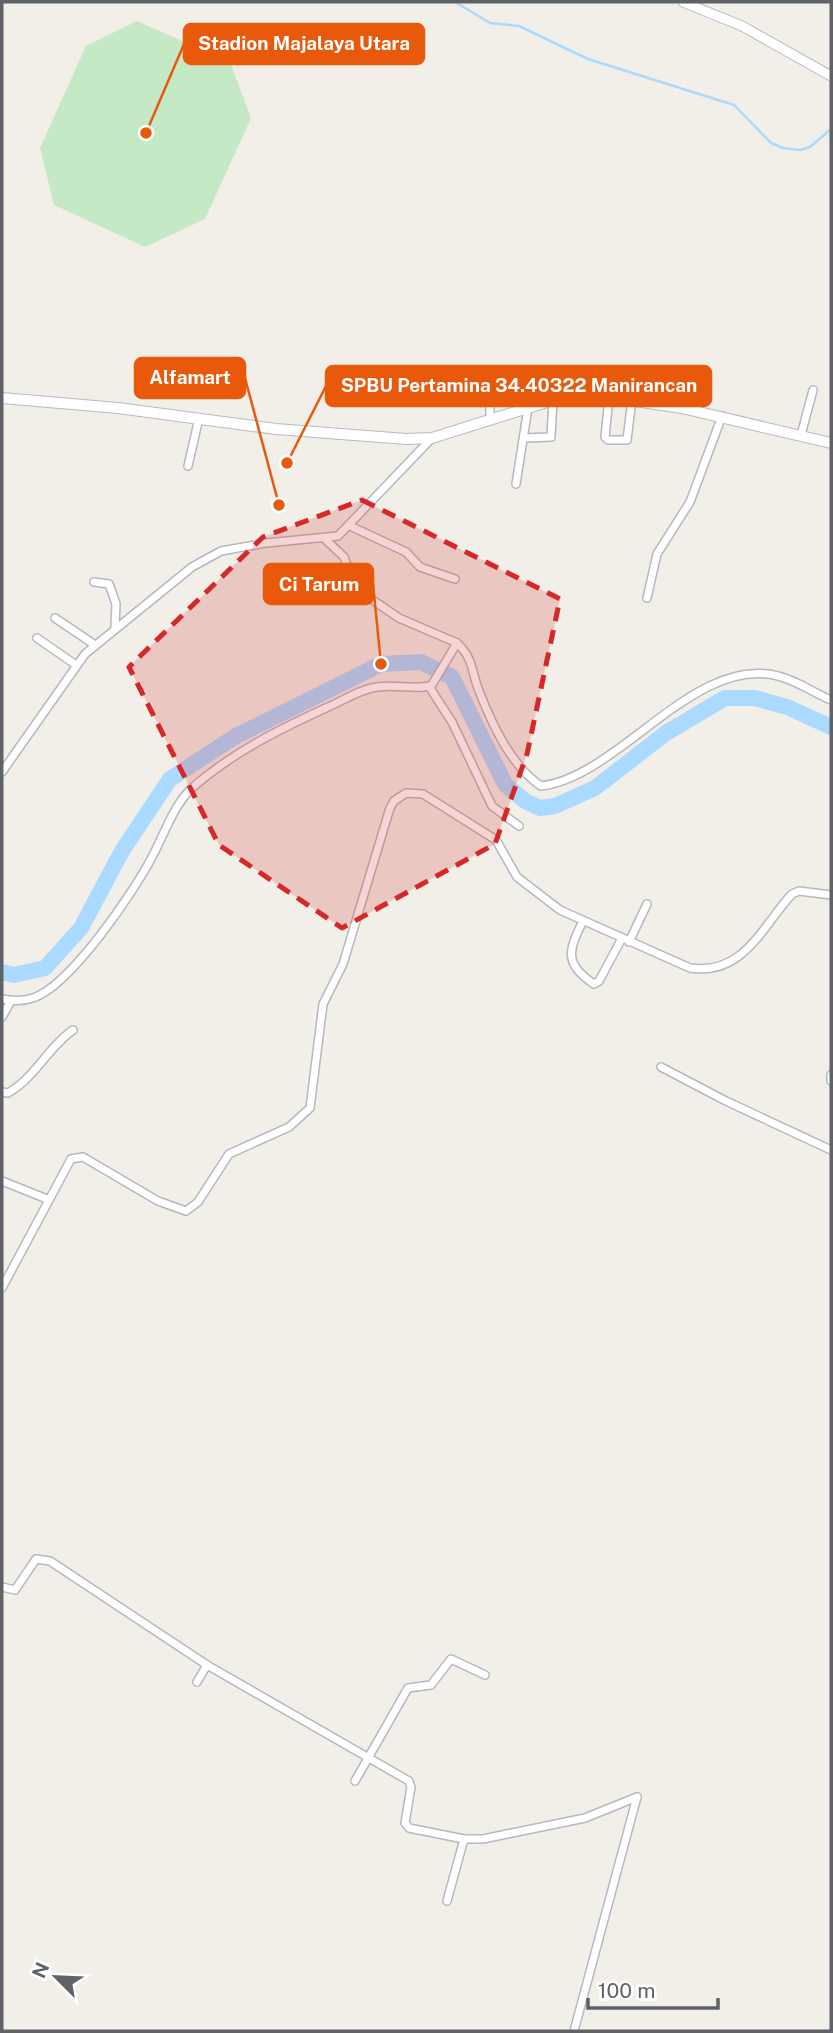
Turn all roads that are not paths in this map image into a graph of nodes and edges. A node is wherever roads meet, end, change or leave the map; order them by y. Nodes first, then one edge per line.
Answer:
1 (683, 2) edge
2 (831, 76) edge
3 (496, 371) dead end
4 (813, 390) dead end
5 (609, 397) junction
6 (2, 398) edge
7 (632, 399) junction
8 (554, 400) junction
9 (528, 408) junction
10 (722, 416) junction
11 (199, 418) junction
12 (490, 418) junction
13 (800, 435) junction
14 (432, 438) junction
15 (524, 438) junction
16 (831, 443) edge
17 (187, 466) dead end
18 (516, 484) dead end
19 (350, 526) junction
20 (325, 539) junction
21 (455, 579) dead end
22 (94, 582) dead end
23 (647, 598) dead end
24 (55, 618) dead end
25 (116, 627) junction
26 (37, 638) dead end
27 (95, 645) junction
28 (456, 645) junction
29 (76, 665) junction
30 (430, 684) junction
31 (831, 700) edge
32 (2, 772) edge
33 (519, 827) dead end
34 (831, 895) edge
35 (647, 904) dead end
36 (583, 922) junction
37 (625, 941) junction
38 (2, 999) edge
39 (11, 1000) junction
40 (2, 1017) edge
41 (74, 1030) dead end
42 (661, 1067) dead end
43 (831, 1076) edge
44 (831, 1081) edge
45 (2, 1092) edge
46 (831, 1150) edge
47 (2, 1181) edge
48 (47, 1199) junction
49 (2, 1288) edge
50 (2, 1587) edge
51 (207, 1665) junction
52 (485, 1675) dead end
53 (197, 1682) dead end
54 (368, 1758) junction
55 (355, 1781) dead end
56 (464, 1839) junction
57 (447, 1901) dead end
58 (574, 2031) edge

1 - 2 street
3 - 12 street
4 - 13 street
5 - 7 main road
5 - 7 street
5 - 8 main road
6 - 11 main road
7 - 10 main road
8 - 9 main road
8 - 15 street
9 - 12 main road
9 - 15 street
10 - 13 main road
10 - 23 street
11 - 14 main road
11 - 17 street
12 - 14 main road
13 - 16 main road
14 - 19 street
15 - 18 street
19 - 20 street
19 - 21 street
20 - 25 street
20 - 28 street
22 - 25 street
24 - 27 street
25 - 27 street
26 - 29 street
27 - 29 street
28 - 30 street
28 - 31 street
29 - 32 street
30 - 33 street
30 - 39 street
34 - 37 street
35 - 37 street
36 - 37 street
36 - 37 street
36 - 48 street
38 - 39 street
39 - 40 street
41 - 45 street
42 - 46 street
43 - 44 street
47 - 48 street
48 - 49 street
50 - 51 street
51 - 53 street
51 - 54 street
52 - 54 street
54 - 55 street
54 - 56 street
56 - 57 street
56 - 58 street

